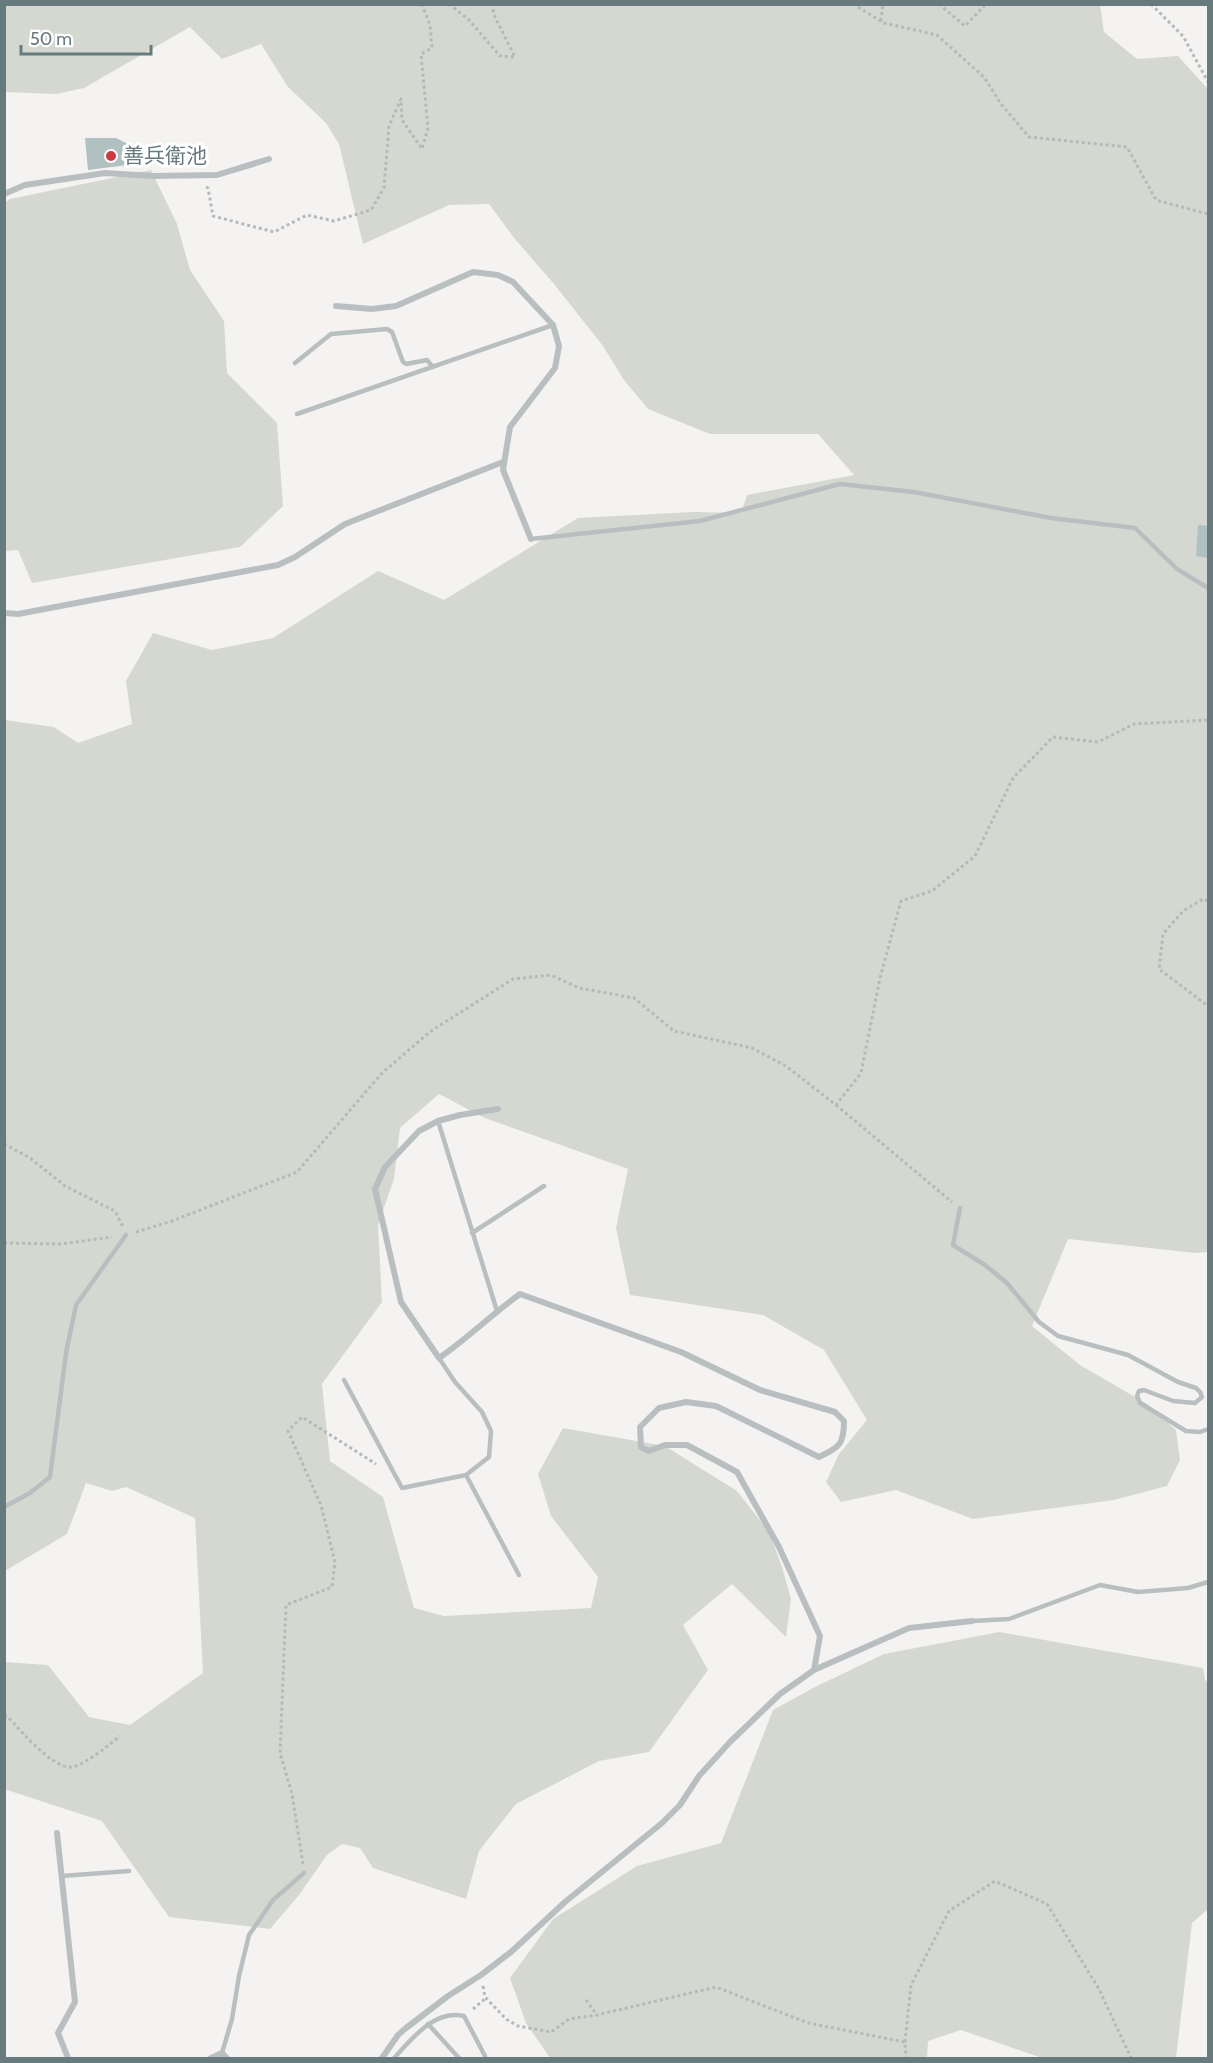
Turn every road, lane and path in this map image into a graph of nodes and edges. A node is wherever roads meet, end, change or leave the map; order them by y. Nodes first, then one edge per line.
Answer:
1 (422, 4) edge
2 (450, 4) edge
3 (492, 4) edge
4 (853, 4) edge
5 (883, 4) edge
6 (939, 4) edge
7 (986, 4) edge
8 (1151, 4) edge
9 (881, 21) junction
10 (1209, 82) edge
11 (269, 159) dead end
12 (197, 185) dead end
13 (4, 194) edge
14 (1209, 214) edge
15 (336, 306) dead end
16 (553, 325) junction
17 (295, 363) dead end
18 (433, 367) junction
19 (297, 414) dead end
20 (503, 462) junction
21 (531, 538) joint
22 (1209, 588) edge
23 (4, 613) edge
24 (1209, 720) edge
25 (1209, 901) edge
26 (1209, 1006) edge
27 (836, 1105) junction
28 (498, 1109) dead end
29 (438, 1121) junction
30 (4, 1144) edge
31 (544, 1186) dead end
32 (960, 1208) joint
33 (472, 1233) junction
34 (126, 1235) junction
35 (4, 1243) edge
36 (497, 1311) junction
37 (439, 1358) junction
38 (344, 1380) dead end
39 (1209, 1429) edge
40 (378, 1466) dead end
41 (466, 1475) junction
42 (4, 1507) edge
43 (519, 1575) dead end
44 (1209, 1582) edge
45 (972, 1621) joint
46 (814, 1670) junction
47 (4, 1716) edge
48 (120, 1736) dead end
49 (57, 1833) dead end
50 (129, 1871) dead end
51 (304, 1873) joint
52 (62, 1876) junction
53 (481, 1975) junction
54 (486, 1998) junction
55 (585, 2000) dead end
56 (597, 2015) junction
57 (464, 2016) junction
58 (428, 2025) junction
59 (905, 2042) junction
60 (224, 2056) edge
61 (485, 2056) dead end
62 (68, 2058) edge
63 (211, 2058) edge
64 (382, 2058) edge
65 (394, 2058) edge
66 (459, 2058) edge
67 (906, 2058) edge
68 (1131, 2058) edge

1 - 12 path
2 - 3 path
4 - 9 path
5 - 9 path
6 - 7 path
8 - 10 path
9 - 14 path
11 - 13 street
15 - 16 street
16 - 18 lane
16 - 20 street
17 - 18 lane
18 - 19 lane
20 - 21 street
20 - 23 street
21 - 22 lane
24 - 27 path
25 - 26 path
27 - 32 path
27 - 34 path
28 - 29 street
29 - 33 lane
29 - 37 street
30 - 34 path
31 - 33 lane
32 - 39 lane
33 - 36 lane
34 - 35 path
34 - 42 lane
36 - 37 street
36 - 46 street
37 - 41 lane
38 - 41 lane
40 - 51 path
41 - 43 lane
44 - 45 lane
45 - 46 street
46 - 53 street
47 - 48 path
49 - 52 street
50 - 52 lane
51 - 60 lane
52 - 62 street
53 - 54 path
53 - 64 street
54 - 56 path
54 - 57 path
55 - 56 path
56 - 59 path
57 - 58 lane
57 - 61 lane
58 - 65 lane
58 - 66 lane
59 - 67 path
59 - 68 path
60 - 63 street

